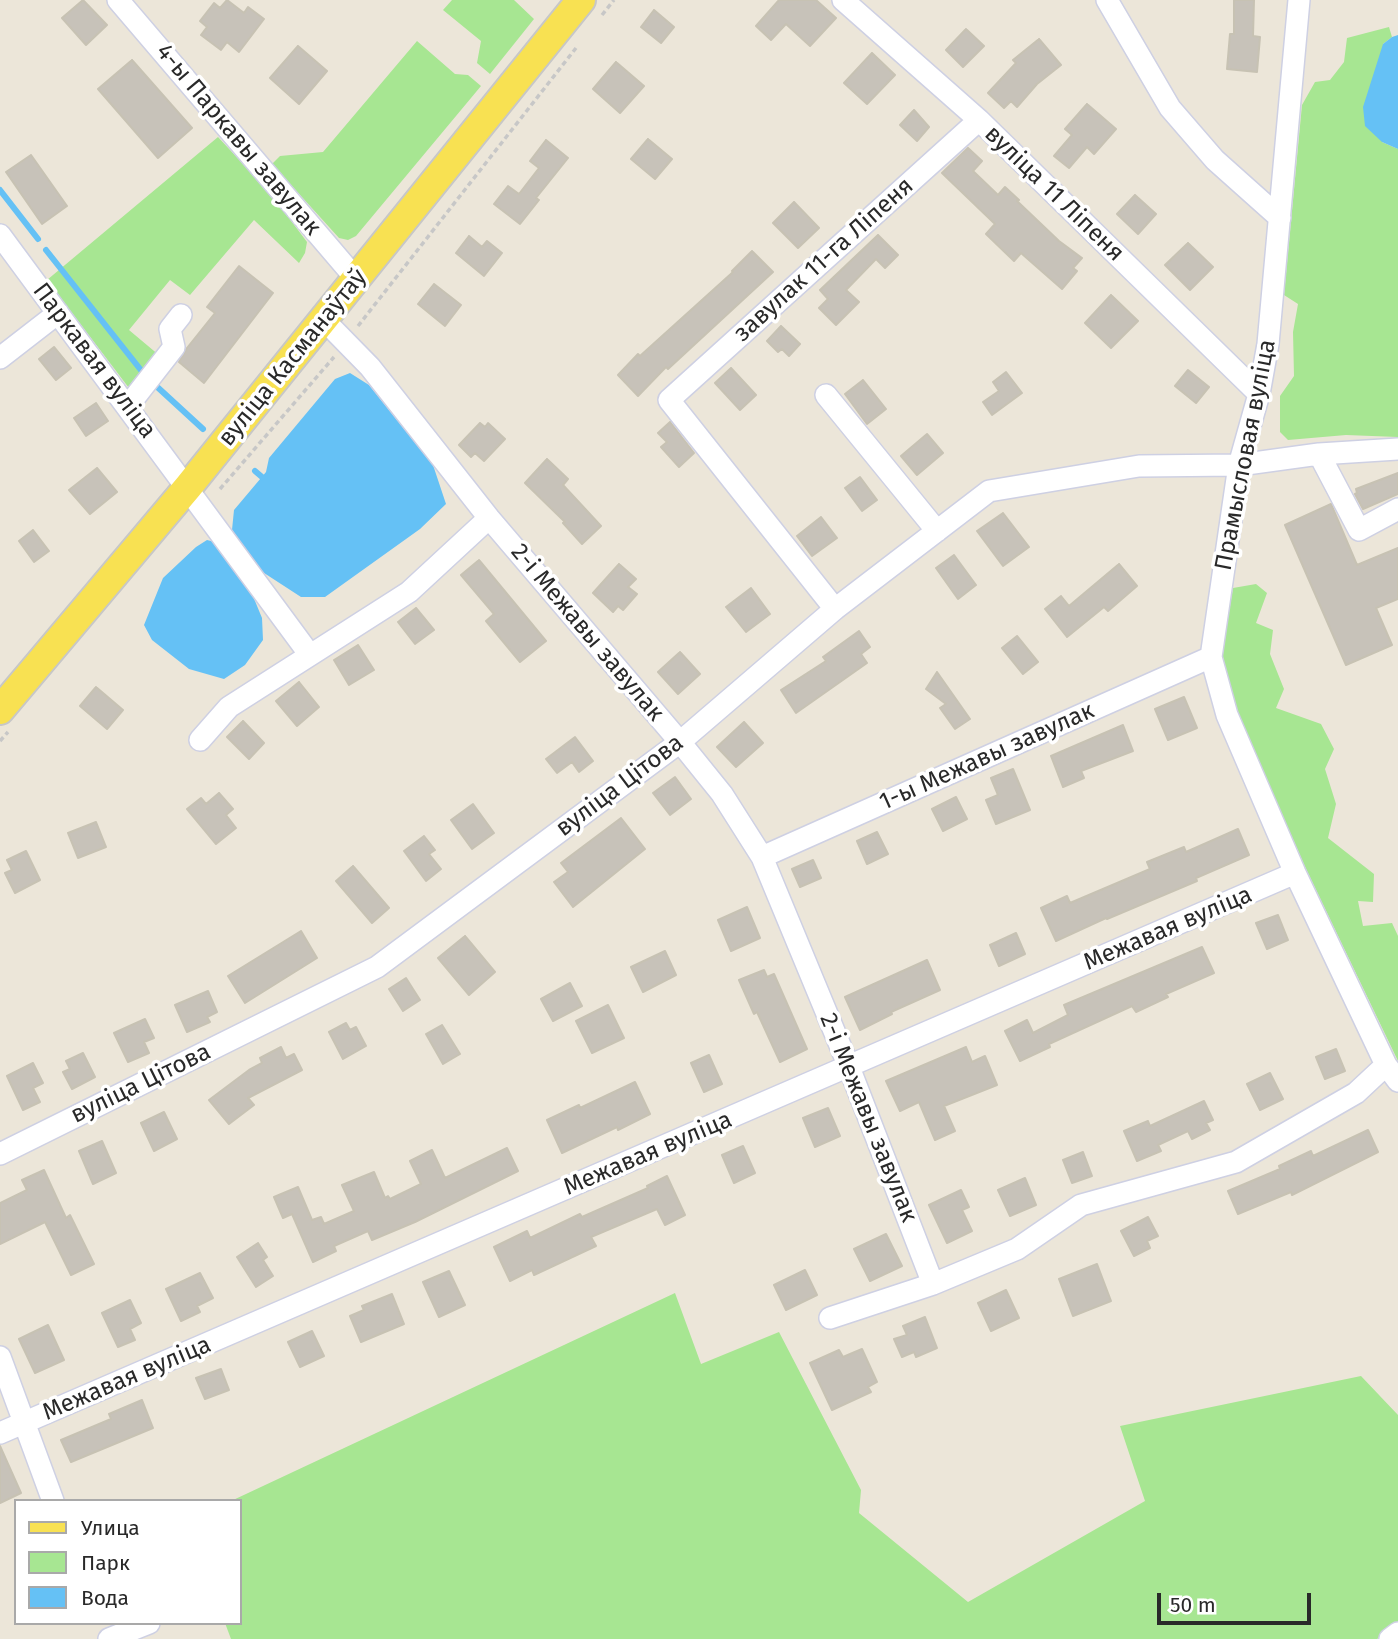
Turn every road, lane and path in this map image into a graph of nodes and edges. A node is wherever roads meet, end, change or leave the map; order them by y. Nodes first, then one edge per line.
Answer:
1 (118, 0) edge
2 (614, 0) edge
3 (843, 0) edge
4 (1107, 0) edge
5 (1299, 0) edge
6 (595, 4) edge
7 (979, 120) junction
8 (1280, 218) junction
9 (0, 235) edge
10 (357, 280) junction
11 (58, 313) junction
12 (181, 315) dead end
13 (324, 320) junction
14 (0, 358) edge
15 (1259, 394) junction
16 (826, 395) dead end
17 (128, 407) junction
18 (1398, 449) edge
19 (1319, 454) junction
20 (1239, 465) junction
21 (188, 487) junction
22 (1398, 509) edge
23 (489, 518) junction
24 (937, 531) junction
25 (835, 609) junction
26 (310, 655) junction
27 (1211, 657) junction
28 (0, 710) edge
29 (200, 740) dead end
30 (680, 742) junction
31 (762, 857) junction
32 (1295, 873) junction
33 (849, 1067) junction
34 (1392, 1073) edge
35 (0, 1154) edge
36 (933, 1284) junction
37 (830, 1318) dead end
38 (0, 1357) edge
39 (24, 1423) junction
40 (0, 1433) edge
41 (52, 1499) edge
42 (144, 1625) edge
43 (1398, 1633) edge
44 (107, 1639) edge
45 (1390, 1639) edge

1 - 10 street, 4-ы Паркавы завулак
2 - 6 path
3 - 7 street, вуліца 11 Ліпеня
4 - 8 street
5 - 8 street, Прамысловая вуліца
6 - 10 main road, вуліца Касманаўтаў
7 - 15 street, вуліца 11 Ліпеня
7 - 25 street, завулак 11-га Ліпеня
8 - 15 street, Прамысловая вуліца
9 - 11 street, Паркавая вуліца
10 - 13 main road, вуліца Касманаўтаў
11 - 14 street
11 - 17 street, Паркавая вуліца
12 - 17 street
13 - 21 main road, вуліца Касманаўтаў
13 - 23 street, 2-і Межавы завулак
15 - 20 street, Прамысловая вуліца
16 - 24 street
17 - 21 street, Паркавая вуліца
18 - 19 street, вуліца Цітова
19 - 20 street, вуліца Цітова
19 - 22 street
20 - 24 street, вуліца Цітова
20 - 27 street, Прамысловая вуліца
21 - 26 street, Паркавая вуліца
21 - 28 main road, вуліца Касманаўтаў
23 - 26 street
23 - 30 street, 2-і Межавы завулак
24 - 25 street, вуліца Цітова
25 - 30 street, вуліца Цітова
26 - 29 street
27 - 31 street, 1-ы Межавы завулак
27 - 32 street, Прамысловая вуліца
30 - 31 street, 2-і Межавы завулак
30 - 35 street, вуліца Цітова
31 - 33 street, 2-і Межавы завулак
32 - 33 street, Межавая вуліца
32 - 34 street, Прамысловая вуліца
33 - 36 street, 2-і Межавы завулак
33 - 39 street, Межавая вуліца
34 - 36 street
36 - 37 street
38 - 39 street
39 - 40 street, Межавая вуліца
39 - 41 street
42 - 44 street
43 - 45 street

